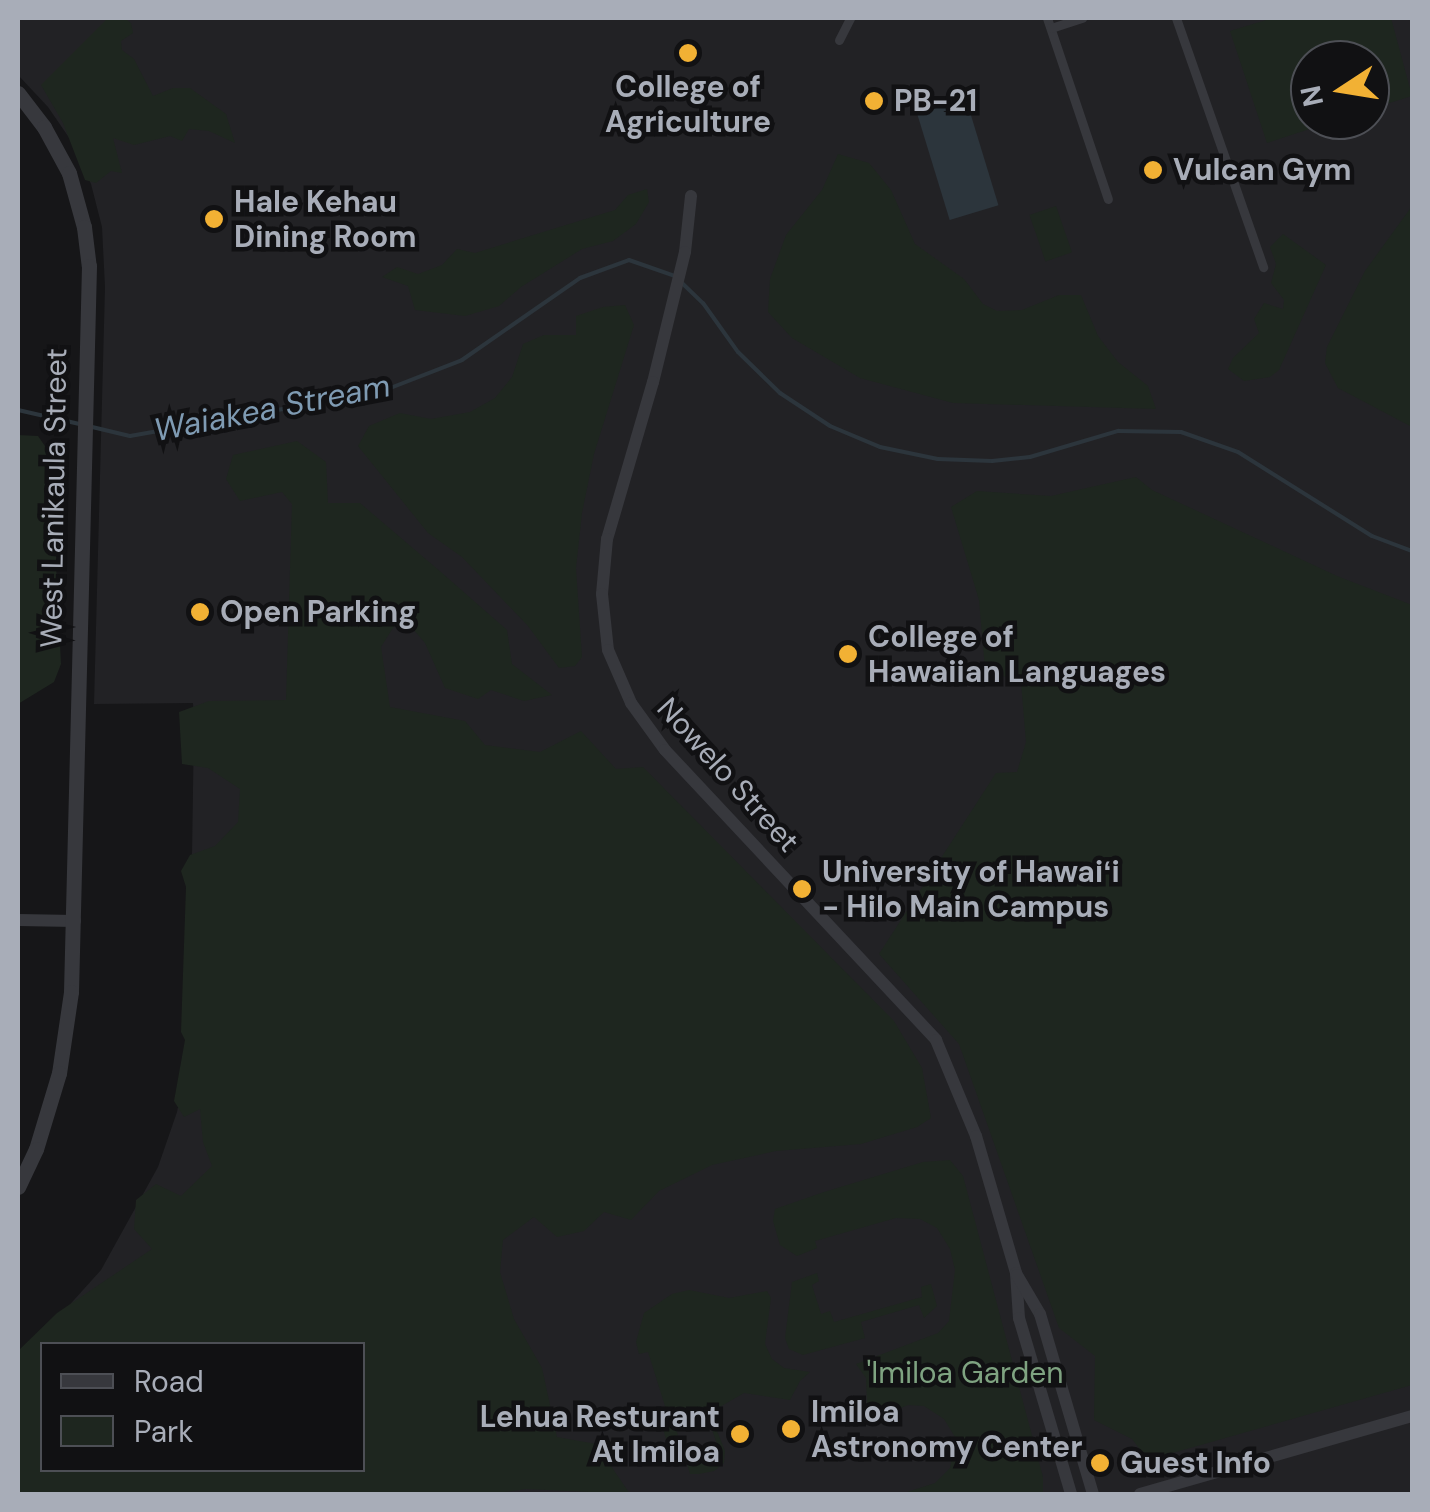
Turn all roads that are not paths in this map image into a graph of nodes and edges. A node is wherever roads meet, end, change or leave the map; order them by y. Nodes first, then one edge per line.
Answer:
1 (850, 18) edge
2 (1082, 18) edge
3 (1176, 18) edge
4 (1049, 23) edge
5 (839, 40) dead end
6 (18, 94) edge
7 (691, 196) dead end
8 (1108, 199) dead end
9 (1263, 266) dead end
10 (18, 920) edge
11 (75, 921) junction
12 (18, 1187) edge
13 (1016, 1272) junction
14 (1412, 1416) edge
15 (1071, 1494) edge
16 (1094, 1494) edge
17 (1140, 1494) edge

1 - 5 street
2 - 4 street
3 - 9 street
4 - 8 street
6 - 11 street, West Lanikaula Street
7 - 13 street, Nowelo Street
10 - 11 street
11 - 12 street, West Lanikaula Street
13 - 15 street, Nowelo Street
13 - 16 street, Nowelo Street
14 - 17 street

